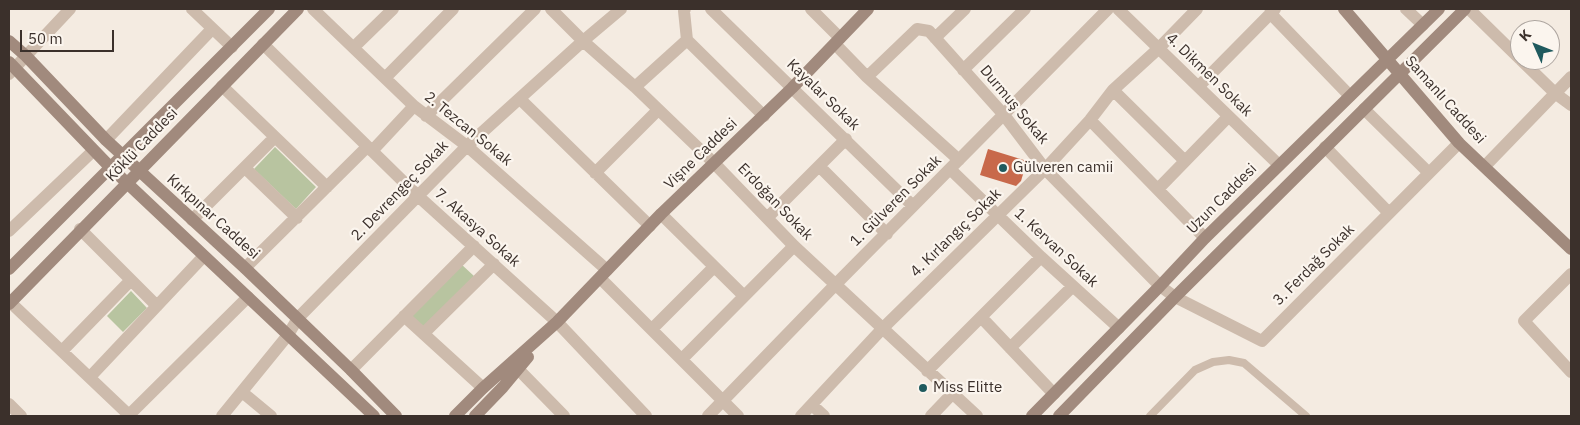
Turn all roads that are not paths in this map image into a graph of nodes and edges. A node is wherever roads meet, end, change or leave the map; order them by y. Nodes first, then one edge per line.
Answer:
1 (70, 9) edge
2 (192, 9) edge
3 (269, 9) edge
4 (298, 9) edge
5 (313, 9) edge
6 (392, 9) edge
7 (453, 9) edge
8 (535, 9) edge
9 (551, 9) edge
10 (621, 9) edge
11 (685, 9) edge
12 (711, 9) edge
13 (811, 9) edge
14 (868, 9) edge
15 (965, 9) edge
16 (1024, 9) edge
17 (1108, 9) edge
18 (1118, 9) edge
19 (1197, 9) edge
20 (1344, 9) edge
21 (1406, 9) edge
22 (1440, 9) edge
23 (1467, 9) edge
24 (1273, 11) edge
25 (1422, 25) junction
26 (212, 29) junction
27 (936, 38) junction
28 (687, 40) junction
29 (9, 41) edge
30 (583, 41) junction
31 (838, 41) junction
32 (263, 44) junction
33 (232, 47) junction
34 (354, 47) junction
35 (1158, 49) junction
36 (1510, 49) edge
37 (26, 56) junction
38 (1386, 60) junction
39 (11, 68) edge
40 (963, 70) junction
41 (1532, 70) edge
42 (1399, 73) junction
43 (867, 77) junction
44 (1571, 77) edge
45 (385, 78) junction
46 (222, 86) junction
47 (1199, 86) junction
48 (635, 87) junction
49 (792, 88) junction
50 (1113, 90) junction
51 (1556, 94) junction
52 (1350, 96) junction
53 (520, 99) junction
54 (414, 106) junction
55 (1571, 106) edge
56 (1364, 109) junction
57 (658, 110) junction
58 (1004, 115) junction
59 (426, 116) junction
60 (764, 116) junction
61 (1228, 117) junction
62 (1090, 120) junction
63 (275, 137) junction
64 (846, 139) junction
65 (106, 140) junction
66 (1459, 143) junction
67 (467, 146) junction
68 (1325, 147) junction
69 (369, 149) junction
70 (93, 151) junction
71 (122, 155) junction
72 (1185, 161) junction
73 (714, 163) junction
74 (955, 165) junction
75 (1279, 165) junction
76 (819, 166) junction
77 (1485, 166) junction
78 (110, 167) junction
79 (245, 168) junction
80 (1045, 169) junction
81 (139, 171) junction
82 (1429, 172) junction
83 (595, 173) junction
84 (127, 184) junction
85 (327, 187) junction
86 (1158, 189) junction
87 (418, 196) junction
88 (913, 206) junction
89 (1389, 213) junction
90 (661, 214) junction
91 (998, 215) junction
92 (297, 218) junction
93 (767, 218) junction
94 (192, 220) junction
95 (650, 226) junction
96 (80, 230) junction
97 (9, 231) edge
98 (887, 234) junction
99 (1205, 238) junction
100 (474, 246) junction
101 (794, 246) junction
102 (1570, 246) edge
103 (203, 257) junction
104 (1041, 257) junction
105 (494, 264) junction
106 (714, 267) junction
107 (245, 268) junction
108 (9, 269) edge
109 (604, 274) junction
110 (1571, 274) edge
111 (130, 280) junction
112 (835, 285) junction
113 (1073, 286) junction
114 (1160, 286) junction
115 (744, 296) junction
116 (248, 297) junction
117 (1175, 297) junction
118 (10, 303) edge
119 (157, 306) junction
120 (404, 316) junction
121 (298, 318) junction
122 (981, 318) junction
123 (557, 322) junction
124 (1119, 328) junction
125 (652, 329) junction
126 (882, 329) junction
127 (424, 333) junction
128 (288, 334) junction
129 (1010, 348) junction
130 (62, 351) junction
131 (682, 359) junction
132 (518, 369) junction
133 (351, 370) junction
134 (927, 370) junction
135 (1571, 372) edge
136 (90, 377) junction
137 (483, 388) junction
138 (242, 392) junction
139 (952, 394) junction
140 (1054, 394) junction
141 (724, 401) junction
142 (9, 404) edge
143 (812, 405) junction
144 (370, 415) edge
145 (21, 416) edge
146 (129, 416) edge
147 (222, 416) edge
148 (271, 416) edge
149 (396, 416) edge
150 (455, 416) edge
151 (475, 416) edge
152 (564, 416) edge
153 (646, 416) edge
154 (708, 416) edge
155 (738, 416) edge
156 (801, 416) edge
157 (824, 416) edge
158 (930, 416) edge
159 (977, 416) edge
160 (1032, 416) edge
161 (1059, 416) edge
162 (1150, 416) edge
163 (1306, 416) edge

1 - 37 street
2 - 26 street
3 - 33 main road, Köklü Caddesi
4 - 32 main road, Köklü Caddesi
5 - 34 street, 2. Tezcan Sokak
6 - 34 street
7 - 45 street
8 - 59 street
9 - 30 street, Erdoğan Sokak
10 - 30 street, 2. Devrengeç Sokak
11 - 28 street
12 - 49 street, Kayalar Sokak
13 - 31 street, 1. Kervan Sokak
14 - 31 main road, Vişne Caddesi
15 - 27 street
16 - 40 street
17 - 58 street, 1. Gülveren Sokak
18 - 35 street, 4. Dikmen Sokak
19 - 35 street, 4. Kırlangıç Sokak
20 - 38 main road, Samanlı Caddesi
21 - 25 street
22 - 25 main road, Uzun Caddesi
23 - 36 street
23 - 42 main road
24 - 47 street
24 - 52 street
25 - 38 main road, Uzun Caddesi
26 - 33 street
26 - 65 street
27 - 40 street, Durmuş Sokak
27 - 43 street
28 - 48 street
28 - 60 street
29 - 37 main road, Kırkpınar Caddesi
30 - 48 street, Erdoğan Sokak
30 - 53 street, 2. Devrengeç Sokak
31 - 43 street, 1. Kervan Sokak
31 - 49 main road, Vişne Caddesi
32 - 46 main road, Köklü Caddesi
32 - 69 street, 7. Akasya Sokak
33 - 71 main road, Köklü Caddesi
34 - 45 street, 2. Tezcan Sokak
35 - 47 street, 4. Dikmen Sokak
35 - 50 street, 4. Kırlangıç Sokak
37 - 39 street
37 - 65 main road, Kırkpınar Caddesi
38 - 42 main road, Samanlı Caddesi
38 - 52 main road, Uzun Caddesi
39 - 70 main road
40 - 58 street, Durmuş Sokak
41 - 51 street
42 - 56 main road
42 - 66 main road, Samanlı Caddesi
43 - 74 street, 1. Kervan Sokak
44 - 51 street
45 - 54 street, 2. Tezcan Sokak
46 - 63 street
46 - 81 main road, Köklü Caddesi
47 - 61 street, 4. Dikmen Sokak
48 - 57 street, Erdoğan Sokak
49 - 60 main road, Vişne Caddesi
49 - 64 street, Kayalar Sokak
50 - 62 street, 4. Kırlangıç Sokak
50 - 72 street
51 - 55 street
51 - 77 street
52 - 75 main road, Uzun Caddesi
53 - 67 street, 2. Devrengeç Sokak
53 - 83 street
54 - 59 street, 2. Tezcan Sokak
54 - 69 street
56 - 68 main road
56 - 82 street
57 - 73 street, Erdoğan Sokak
57 - 83 street
58 - 74 street, 1. Gülveren Sokak
58 - 80 street, Durmuş Sokak
59 - 67 street, 2. Tezcan Sokak
60 - 73 main road, Vişne Caddesi
61 - 72 street
61 - 75 street, 4. Dikmen Sokak
62 - 80 street, 4. Kırlangıç Sokak
62 - 86 street
63 - 79 street
63 - 85 street
64 - 76 street
64 - 88 street, Kayalar Sokak
65 - 71 main road, Kırkpınar Caddesi
66 - 77 main road, Samanlı Caddesi
66 - 82 street, 3. Ferdağ Sokak
67 - 87 street, 2. Devrengeç Sokak
67 - 109 street, 2. Tezcan Sokak
68 - 89 street
68 - 117 main road
69 - 85 street
69 - 87 street, 7. Akasya Sokak
70 - 78 main road
70 - 97 street
71 - 78 main road, Köklü Caddesi
71 - 81 main road, Kırkpınar Caddesi
72 - 86 street
73 - 90 main road, Vişne Caddesi
73 - 93 street, Erdoğan Sokak
74 - 88 street, 1. Gülveren Sokak
74 - 91 street, 1. Kervan Sokak
75 - 99 main road, Uzun Caddesi
76 - 93 street
76 - 98 street
77 - 102 main road, Samanlı Caddesi
78 - 84 main road
78 - 108 main road, Köklü Caddesi
79 - 92 street
79 - 94 street
80 - 91 street, 4. Kırlangıç Sokak
80 - 114 street, Durmuş Sokak
81 - 84 main road, Köklü Caddesi
81 - 94 main road, Kırkpınar Caddesi
82 - 89 street, 3. Ferdağ Sokak
83 - 95 street
84 - 96 main road, Köklü Caddesi
84 - 103 main road
85 - 92 street
86 - 99 street
87 - 100 street, 7. Akasya Sokak
87 - 121 street, 2. Devrengeç Sokak
88 - 98 street, 1. Gülveren Sokak
89 - 117 street, 3. Ferdağ Sokak
90 - 95 main road, Vişne Caddesi
90 - 106 street
91 - 104 street, 1. Kervan Sokak
91 - 126 street, 4. Kırlangıç Sokak
92 - 107 street
93 - 101 street, Erdoğan Sokak
94 - 107 main road, Kırkpınar Caddesi
95 - 109 main road, Vişne Caddesi
96 - 111 street
96 - 118 main road, Köklü Caddesi
98 - 112 street, 1. Gülveren Sokak
99 - 114 main road, Uzun Caddesi
100 - 105 street, 7. Akasya Sokak
100 - 120 street
101 - 112 street, Erdoğan Sokak
101 - 115 street
103 - 116 main road
103 - 119 street
104 - 113 street, 1. Kervan Sokak
104 - 122 street
105 - 123 street, 7. Akasya Sokak
105 - 127 street
106 - 115 street
106 - 125 street
107 - 121 main road, Kırkpınar Caddesi
109 - 123 main road, Vişne Caddesi
109 - 125 street, 2. Tezcan Sokak
110 - 135 street
111 - 119 street
111 - 130 street
112 - 126 street, Erdoğan Sokak
112 - 141 street, 1. Gülveren Sokak
113 - 124 street, 1. Kervan Sokak
113 - 129 street
114 - 117 street, Durmuş Sokak
114 - 124 main road, Uzun Caddesi
115 - 131 street
116 - 128 main road
116 - 146 street
117 - 161 main road
118 - 130 street
119 - 136 street
120 - 127 street
120 - 133 street
121 - 128 street, 2. Devrengeç Sokak
121 - 133 main road, Kırkpınar Caddesi
122 - 129 street
122 - 134 street
123 - 132 main road, Vişne Caddesi
123 - 137 main road, Vişne Caddesi
123 - 153 street, 7. Akasya Sokak
124 - 140 main road, Uzun Caddesi
125 - 131 street, 2. Tezcan Sokak
126 - 134 street, Erdoğan Sokak
126 - 143 street, 4. Kırlangıç Sokak
127 - 137 street
128 - 138 street, 2. Devrengeç Sokak
128 - 144 main road
129 - 140 street
130 - 136 street
131 - 141 street, 2. Tezcan Sokak
132 - 151 main road, Vişne Caddesi
132 - 152 street
133 - 149 main road, Kırkpınar Caddesi
134 - 139 street, Erdoğan Sokak
136 - 146 street
137 - 150 main road, Vişne Caddesi
138 - 147 street, 2. Devrengeç Sokak
138 - 148 street
139 - 158 street
139 - 159 street, Erdoğan Sokak
140 - 160 main road, Uzun Caddesi
141 - 154 street, 1. Gülveren Sokak
141 - 155 street, 2. Tezcan Sokak
142 - 145 street
143 - 156 street, 4. Kırlangıç Sokak
143 - 157 street
162 - 163 lane

